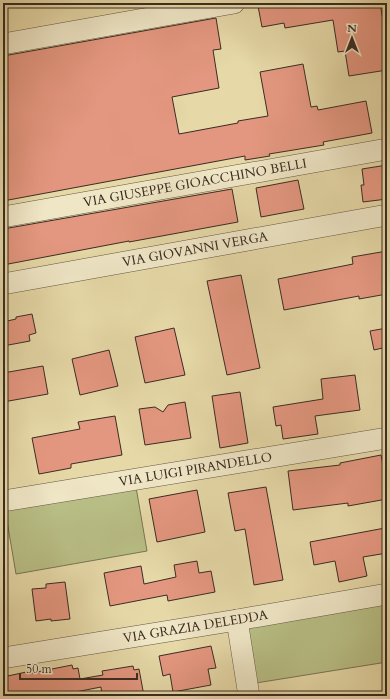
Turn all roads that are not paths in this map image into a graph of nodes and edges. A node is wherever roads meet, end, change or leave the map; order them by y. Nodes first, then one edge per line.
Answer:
1 (234, 3) edge
2 (3, 44) edge
3 (387, 149) edge
4 (387, 215) edge
5 (3, 217) edge
6 (3, 284) edge
7 (387, 438) edge
8 (3, 501) edge
9 (387, 594) edge
10 (237, 620) junction
11 (3, 658) edge
12 (249, 696) edge

1 - 2 street
3 - 5 street, VIA GIUSEPPE GIOACCHINO BELLI
4 - 6 street, VIA GIOVANNI VERGA
7 - 8 street, VIA LUIGI PIRANDELLO
9 - 10 street, VIA GRAZIA DELEDDA
10 - 11 street, VIA GRAZIA DELEDDA
10 - 12 street

